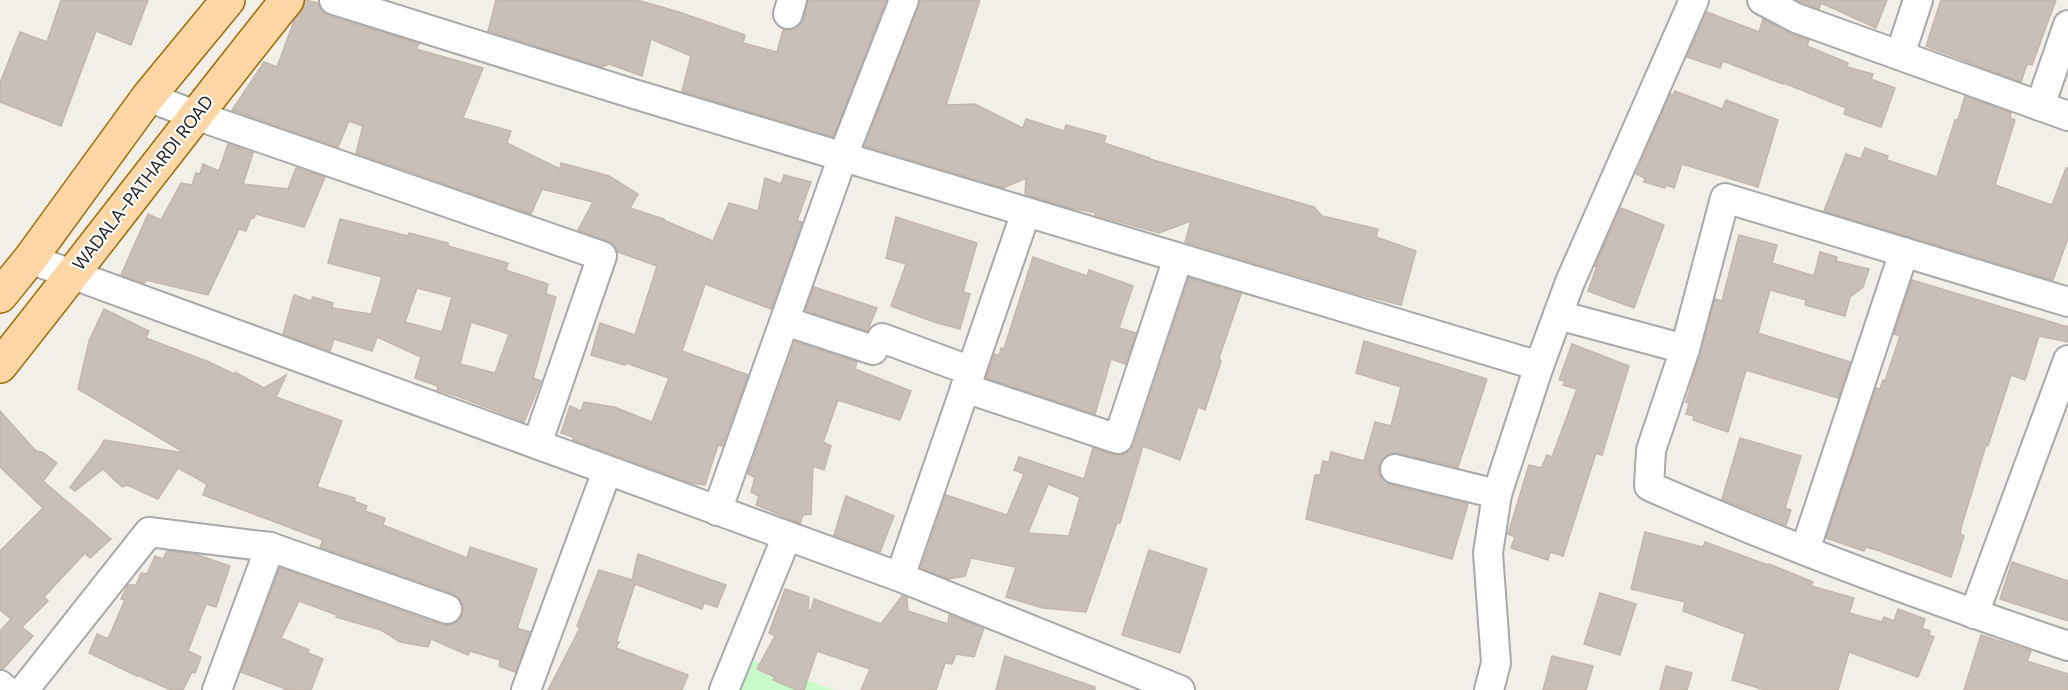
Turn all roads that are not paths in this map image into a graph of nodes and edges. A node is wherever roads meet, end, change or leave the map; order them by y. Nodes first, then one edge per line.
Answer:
1 (228, 0) edge
2 (287, 0) edge
3 (334, 0) edge
4 (904, 0) edge
5 (1694, 0) edge
6 (1762, 0) edge
7 (1918, 0) edge
8 (2068, 25) edge
9 (1900, 55) junction
10 (148, 97) junction
11 (2040, 106) junction
12 (195, 115) junction
13 (2068, 116) edge
14 (843, 156) junction
15 (1026, 212) junction
16 (1904, 252) junction
17 (1179, 258) junction
18 (30, 259) junction
19 (72, 275) junction
20 (0, 296) edge
21 (2068, 302) edge
22 (1558, 315) junction
23 (785, 321) junction
24 (1685, 349) junction
25 (2068, 360) edge
26 (0, 366) edge
27 (1539, 366) junction
28 (968, 380) junction
29 (537, 444) junction
30 (1395, 469) dead end
31 (607, 471) junction
32 (1497, 494) junction
33 (717, 511) junction
34 (787, 536) junction
35 (270, 547) junction
36 (1805, 550) junction
37 (900, 577) junction
38 (447, 609) dead end
39 (1974, 614) junction
40 (2068, 646) edge
41 (0, 685) edge
42 (224, 688) edge
43 (6, 690) edge
44 (24, 690) edge
45 (526, 690) edge
46 (724, 690) edge
47 (1179, 690) edge
48 (1489, 690) edge

1 - 10 main road
2 - 12 main road, WADALA-PATHARDI ROAD
3 - 14 street
4 - 14 street
5 - 22 street
6 - 9 street
7 - 9 street
8 - 11 street
9 - 11 street
10 - 12 street
10 - 18 main road
11 - 13 street
12 - 19 main road, WADALA-PATHARDI ROAD
12 - 29 street
14 - 15 street
14 - 23 street
15 - 17 street
15 - 28 street
16 - 21 street
16 - 24 street
16 - 36 street
17 - 27 street
17 - 28 street
18 - 19 street
18 - 20 main road
19 - 26 main road, WADALA-PATHARDI ROAD
19 - 29 street
22 - 24 street
22 - 27 street
23 - 28 street
23 - 33 street
24 - 36 street
25 - 39 street
27 - 32 street
28 - 37 street
29 - 31 street
30 - 32 street
31 - 33 street
31 - 45 street
32 - 48 street
33 - 34 street
34 - 37 street
34 - 46 street
35 - 38 street
35 - 42 street
35 - 44 street
36 - 39 street
37 - 47 street
39 - 40 street
41 - 43 street

